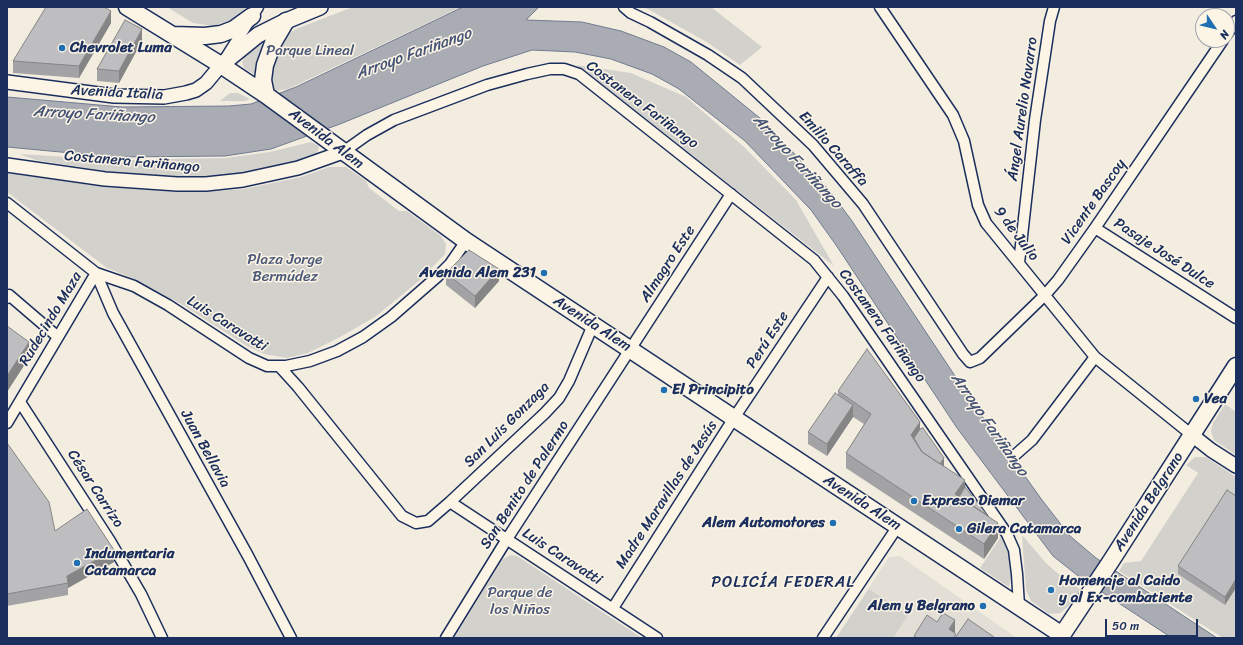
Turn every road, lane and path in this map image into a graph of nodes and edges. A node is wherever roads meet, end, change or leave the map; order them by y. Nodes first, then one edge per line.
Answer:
1 (127, 7) edge
2 (320, 7) edge
3 (624, 7) edge
4 (880, 7) edge
5 (1054, 7) edge
6 (255, 12) edge
7 (286, 21) junction
8 (172, 35) junction
9 (1218, 48) edge
10 (221, 65) junction
11 (7, 82) edge
12 (266, 95) junction
13 (343, 152) junction
14 (7, 166) edge
15 (731, 194) junction
16 (7, 203) edge
17 (1095, 228) junction
18 (466, 241) junction
19 (1019, 263) junction
20 (96, 273) junction
21 (828, 277) junction
22 (1045, 295) junction
23 (8, 297) edge
24 (1236, 318) edge
25 (592, 325) junction
26 (58, 336) junction
27 (630, 349) junction
28 (1095, 357) junction
29 (970, 362) joint
30 (279, 366) junction
31 (1236, 366) edge
32 (20, 402) junction
33 (734, 418) junction
34 (7, 422) edge
35 (1192, 435) junction
36 (1015, 455) dead end
37 (1236, 466) edge
38 (450, 502) junction
39 (416, 523) joint
40 (898, 526) junction
41 (507, 539) junction
42 (1018, 606) junction
43 (612, 608) junction
44 (1062, 637) edge
45 (162, 638) edge
46 (291, 638) edge
47 (446, 638) edge
48 (657, 638) edge
49 (823, 638) edge

1 - 8 main road, Avenida Alem
2 - 7 main road, Avenida Italia
3 - 29 street, Emilio Caraffa
4 - 19 street, 9 de Julio
5 - 19 street, Ángel Aurelio Navarro
6 - 8 main road
6 - 10 street
7 - 10 main road, Avenida Italia
7 - 12 main road
8 - 10 main road, Avenida Alem
9 - 17 street, Vicente Bascoy
10 - 11 street, Avenida Italia
10 - 12 main road, Avenida Alem
12 - 13 main road, Avenida Alem
13 - 14 street, Costanera Fariñango
13 - 15 street, Costanera Fariñango
13 - 18 main road, Avenida Alem
15 - 21 street, Costanera Fariñango
15 - 27 street, Almagro Este
16 - 20 street, Luis Caravatti
17 - 22 street, Vicente Bascoy
17 - 24 street, Pasaje José Dulce
18 - 25 main road, Avenida Alem
18 - 30 street
19 - 22 street, 9 de Julio
20 - 26 street, Rudecindo Maza
20 - 30 street, Luis Caravatti
20 - 46 street, Juan Bellavia
21 - 33 street, Perú Este
21 - 42 street, Costanera Fariñango
22 - 28 street, 9 de Julio
22 - 29 street, Vicente Bascoy
23 - 26 street
25 - 27 main road, Avenida Alem
25 - 38 street, San Luis Gonzaga
26 - 32 street, Rudecindo Maza
27 - 33 main road, Avenida Alem
27 - 41 street, San Benito de Palermo
28 - 35 street, 9 de Julio
28 - 36 street
30 - 39 street, Luis Caravatti
31 - 35 main road, Avenida Belgrano
32 - 34 street, Rudecindo Maza
32 - 45 street, César Carrizo
33 - 40 main road, Avenida Alem
33 - 43 street, Madre Maravillas de Jesús
35 - 37 street
35 - 44 main road, Avenida Belgrano
38 - 39 street, San Luis Gonzaga
38 - 41 street, Luis Caravatti
40 - 42 main road, Avenida Alem
40 - 49 street
41 - 43 street, Luis Caravatti
41 - 47 street, San Benito de Palermo
42 - 44 main road, Avenida Alem
43 - 48 street, Luis Caravatti

